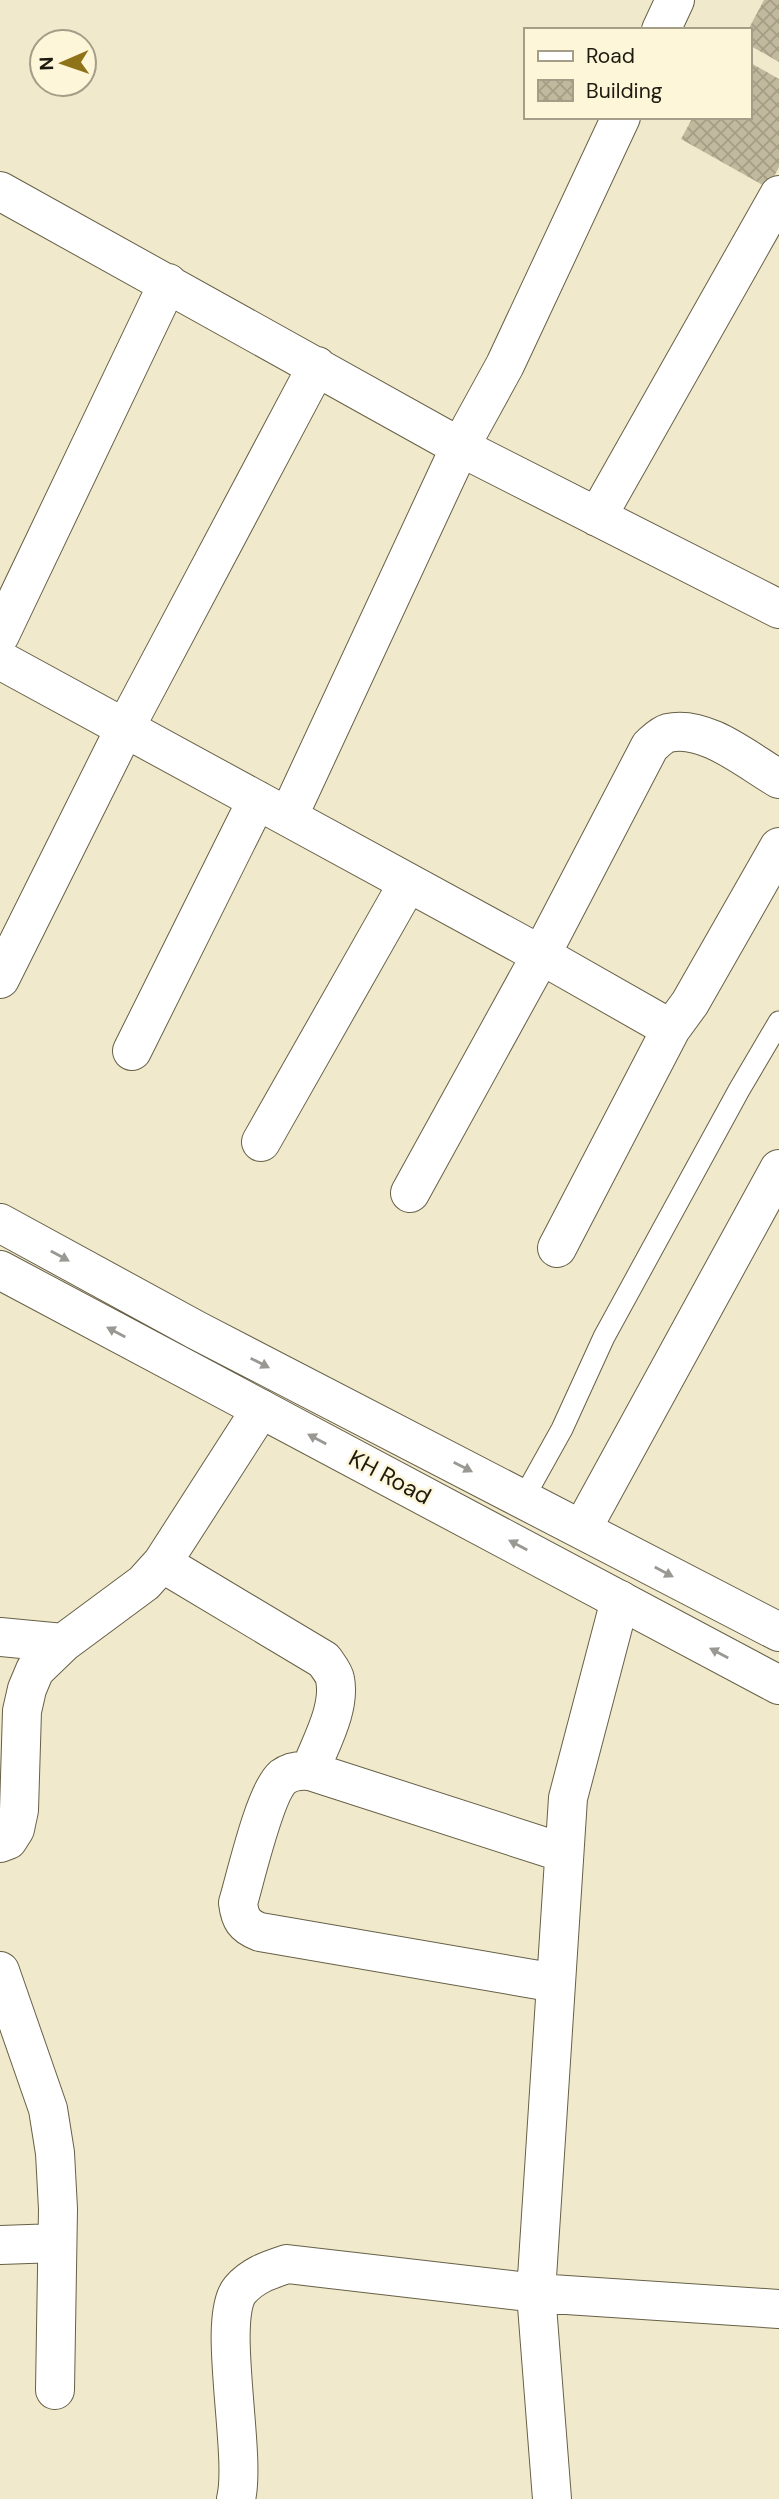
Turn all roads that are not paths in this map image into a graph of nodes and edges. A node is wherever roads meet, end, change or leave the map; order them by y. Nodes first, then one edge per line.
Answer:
1 (675, 0) edge
2 (662, 28) edge
3 (620, 119) edge
4 (0, 191) edge
5 (779, 195) edge
6 (168, 283) junction
7 (317, 366) junction
8 (460, 447) junction
9 (597, 517) junction
10 (779, 609) edge
11 (0, 635) edge
12 (0, 660) edge
13 (125, 728) junction
14 (779, 779) edge
15 (273, 809) junction
16 (779, 847) edge
17 (408, 883) junction
18 (541, 955) junction
19 (0, 979) edge
20 (779, 1022) edge
21 (671, 1029) junction
22 (132, 1051) dead end
23 (261, 1142) dead end
24 (779, 1169) edge
25 (410, 1193) dead end
26 (0, 1223) edge
27 (556, 1248) dead end
28 (0, 1270) edge
29 (261, 1409) junction
30 (523, 1499) junction
31 (582, 1529) junction
32 (162, 1563) junction
33 (560, 1568) junction
34 (620, 1600) junction
35 (779, 1632) edge
36 (0, 1637) edge
37 (63, 1643) junction
38 (779, 1685) edge
39 (310, 1771) junction
40 (0, 1843) edge
41 (564, 1853) junction
42 (0, 1971) edge
43 (556, 1983) junction
44 (57, 2243) junction
45 (0, 2245) edge
46 (536, 2293) junction
47 (779, 2309) edge
48 (55, 2390) dead end
49 (239, 2497) edge
50 (552, 2499) edge

1 - 2 street
3 - 8 street
4 - 6 street
5 - 9 street
6 - 7 street
6 - 11 street
7 - 8 street
7 - 13 street
8 - 9 street
8 - 15 street
9 - 10 street
12 - 13 street
13 - 15 street
13 - 19 street
14 - 18 street
15 - 17 street
15 - 22 street
16 - 21 street
17 - 18 street
17 - 23 street
18 - 21 street
18 - 25 street
20 - 30 lane
21 - 27 street
24 - 31 street
26 -> 30 street, KH Road
29 -> 28 street, KH Road
29 - 32 street
33 -> 29 street, KH Road
30 - 31 street, KH Road
31 - 33 street
31 -> 35 street, KH Road
32 - 37 street
32 - 39 street
33 - 34 street, KH Road
38 -> 34 street, KH Road
34 - 41 street
36 - 37 street
37 - 40 street
39 - 41 street
39 - 43 street
41 - 43 street
42 - 44 street
43 - 46 street
44 - 45 street
44 - 48 street
46 - 47 street
46 - 49 street
46 - 50 street

